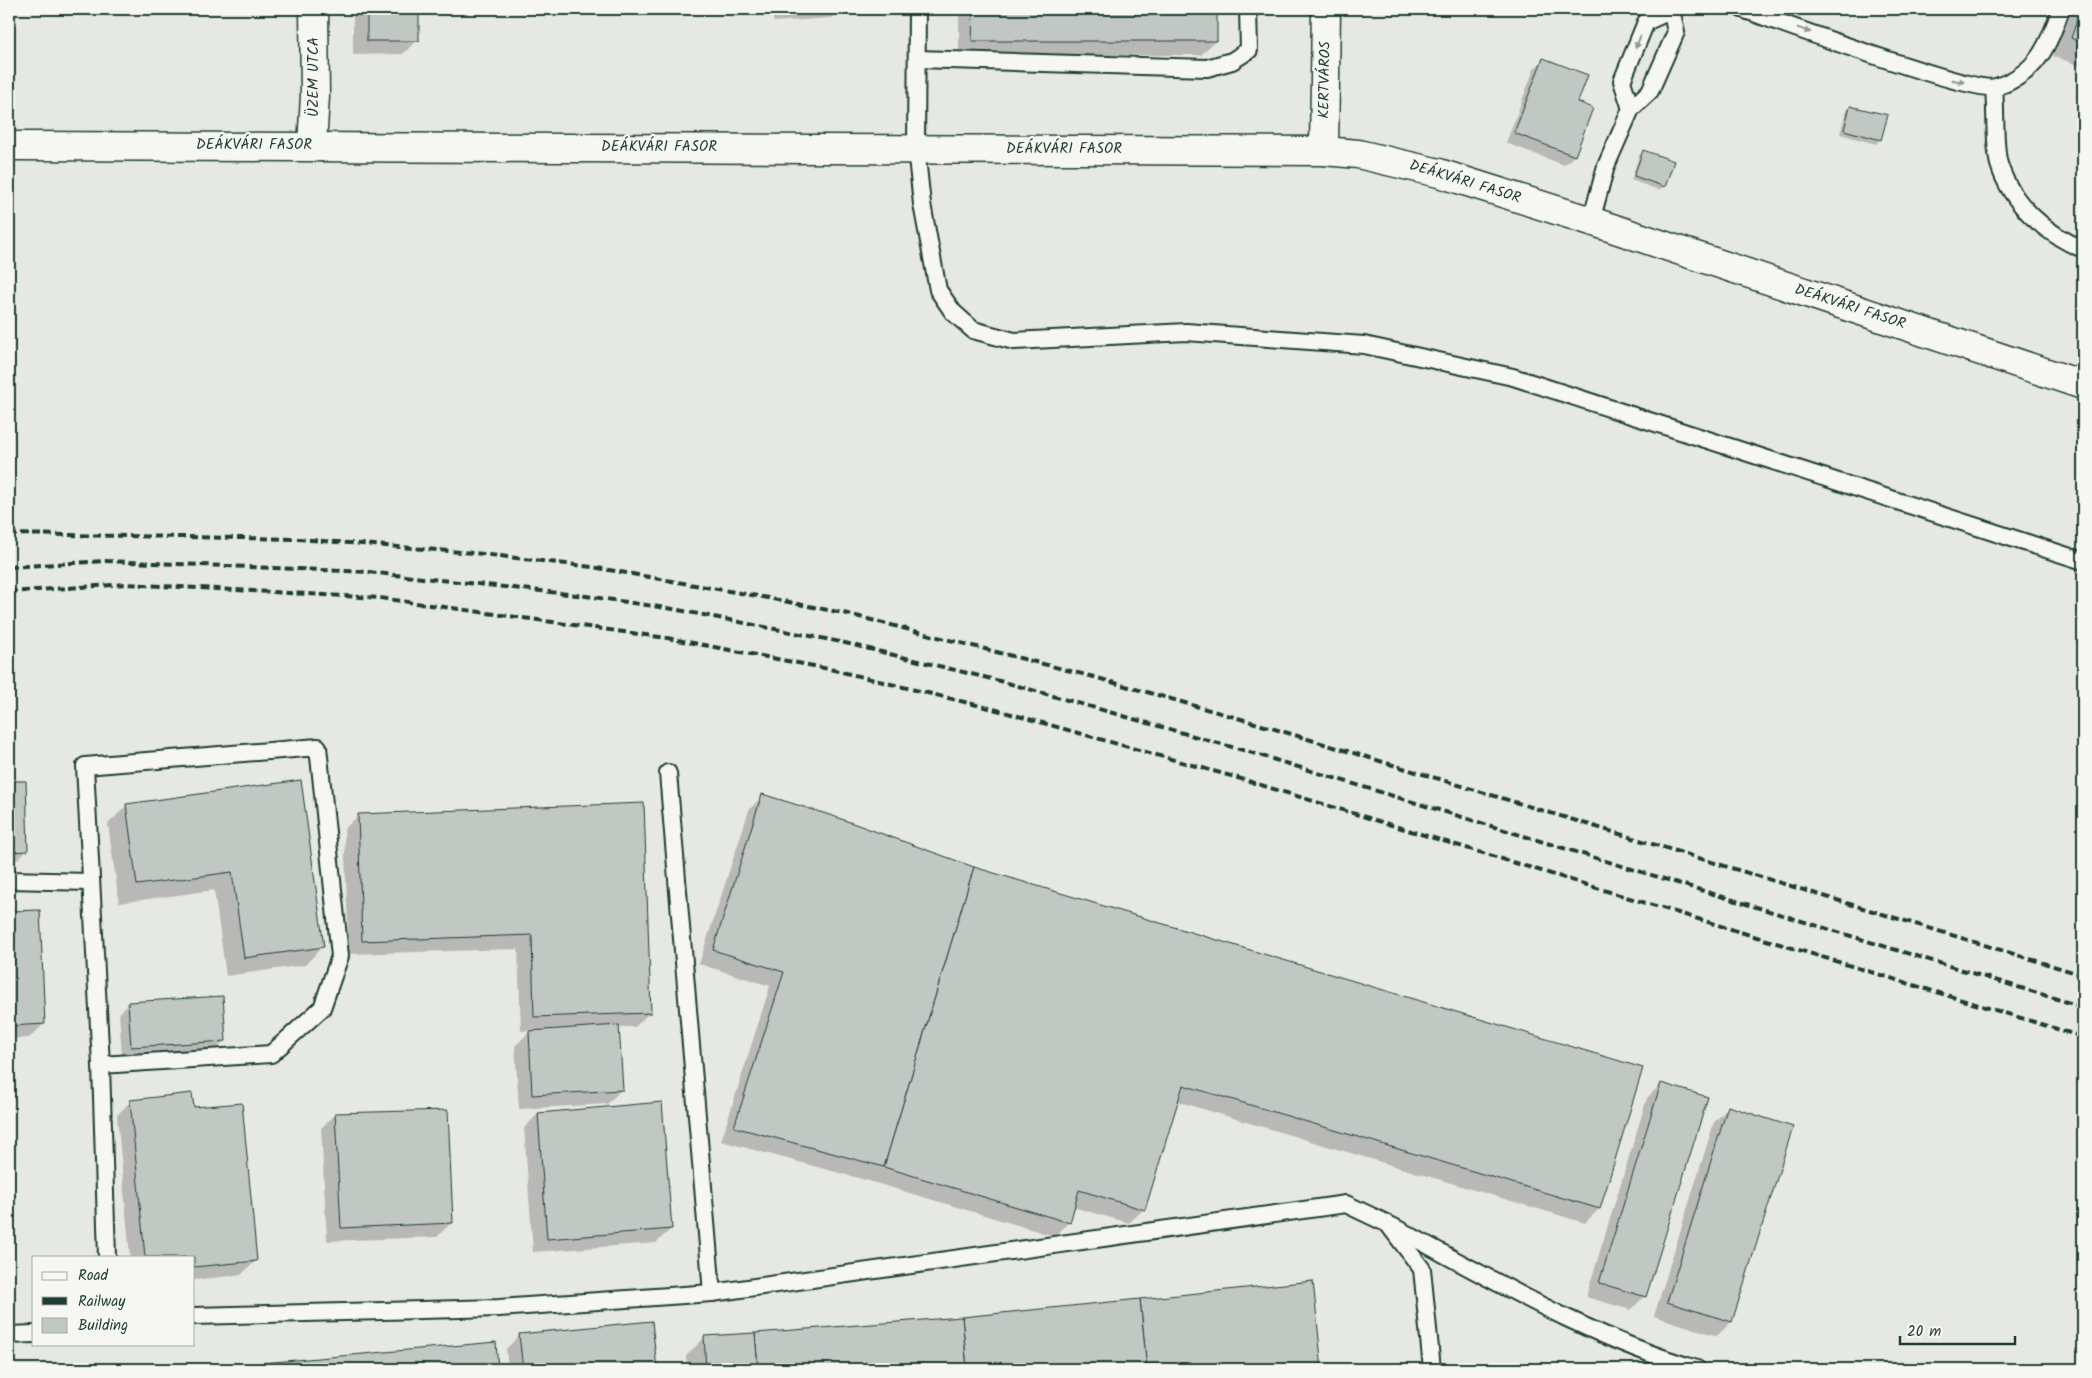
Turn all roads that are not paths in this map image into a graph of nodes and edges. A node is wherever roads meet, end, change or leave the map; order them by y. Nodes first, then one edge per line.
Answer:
1 (314, 9) edge
2 (917, 9) edge
3 (1248, 9) edge
4 (1326, 9) edge
5 (1742, 9) edge
6 (2061, 9) edge
7 (1671, 10) edge
8 (917, 59) junction
9 (1994, 88) junction
10 (1631, 109) junction
11 (312, 145) junction
12 (9, 146) edge
13 (916, 148) junction
14 (1324, 151) junction
15 (1591, 221) junction
16 (2083, 249) edge
17 (2083, 385) edge
18 (2083, 561) edge
19 (668, 774) dead end
20 (9, 880) edge
21 (90, 882) junction
22 (101, 1065) junction
23 (1388, 1224) junction
24 (107, 1256) edge
25 (712, 1293) junction
26 (195, 1316) edge
27 (32, 1334) edge
28 (9, 1335) edge
29 (1432, 1369) edge
30 (1697, 1369) edge

1 - 11 street, ÜZEM UTCA
2 - 8 lane
3 - 8 lane
4 - 14 street, KERTVÁROS
5 -> 9 lane
6 - 9 lane
7 - 10 lane
7 -> 10 lane
8 - 13 lane
9 - 16 lane
10 - 15 lane
11 - 12 street, DEÁKVÁRI FASOR
11 - 13 street, DEÁKVÁRI FASOR
13 - 14 street, DEÁKVÁRI FASOR
13 - 18 lane
14 - 15 street, DEÁKVÁRI FASOR
15 - 17 street, DEÁKVÁRI FASOR
19 - 25 lane
20 - 21 lane
21 - 22 lane
21 - 22 lane
22 - 24 lane
23 - 25 lane
23 - 29 lane
23 - 30 lane
25 - 26 lane
27 - 28 lane

